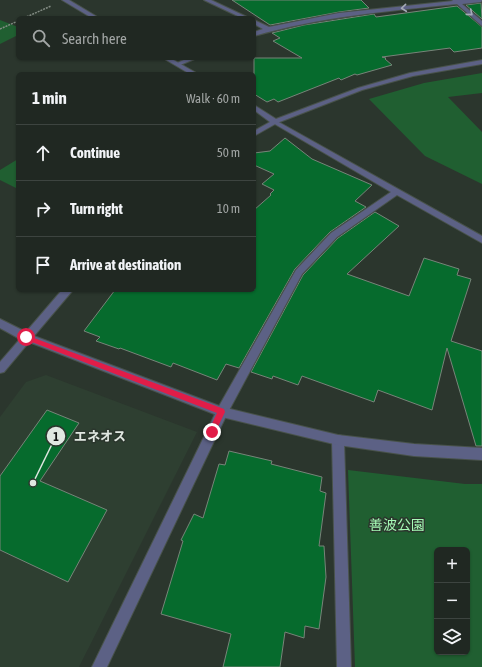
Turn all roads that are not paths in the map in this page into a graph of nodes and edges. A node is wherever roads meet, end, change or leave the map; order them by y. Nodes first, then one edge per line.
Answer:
1 (65, 0) edge
2 (207, 0) edge
3 (482, 0) edge
4 (456, 1) edge
5 (93, 16) edge
6 (242, 16) edge
7 (256, 23) edge
8 (482, 24) edge
9 (268, 29) junction
10 (256, 33) edge
11 (170, 60) edge
12 (189, 60) edge
13 (482, 62) edge
14 (178, 64) junction
15 (192, 72) edge
16 (256, 108) edge
17 (275, 122) junction
18 (256, 133) edge
19 (396, 192) junction
20 (482, 240) edge
21 (66, 292) edge
22 (0, 323) edge
23 (26, 337) junction
24 (0, 369) edge
25 (222, 412) junction
26 (338, 440) junction
27 (482, 454) edge
28 (103, 666) edge
29 (344, 667) edge

1 - 5 street
2 - 6 street
3 - 4 street
4 -> 8 street
4 -> 9 street
7 - 9 street
9 - 10 street
11 - 14 street
12 - 14 street
13 - 17 street
14 - 15 street
16 - 17 street
17 - 18 street
17 - 19 street
19 - 20 street
19 - 25 street
21 - 23 street
22 - 23 street
23 - 24 street
23 - 25 street
25 - 26 street
25 - 28 street
26 - 27 street
26 - 29 street

